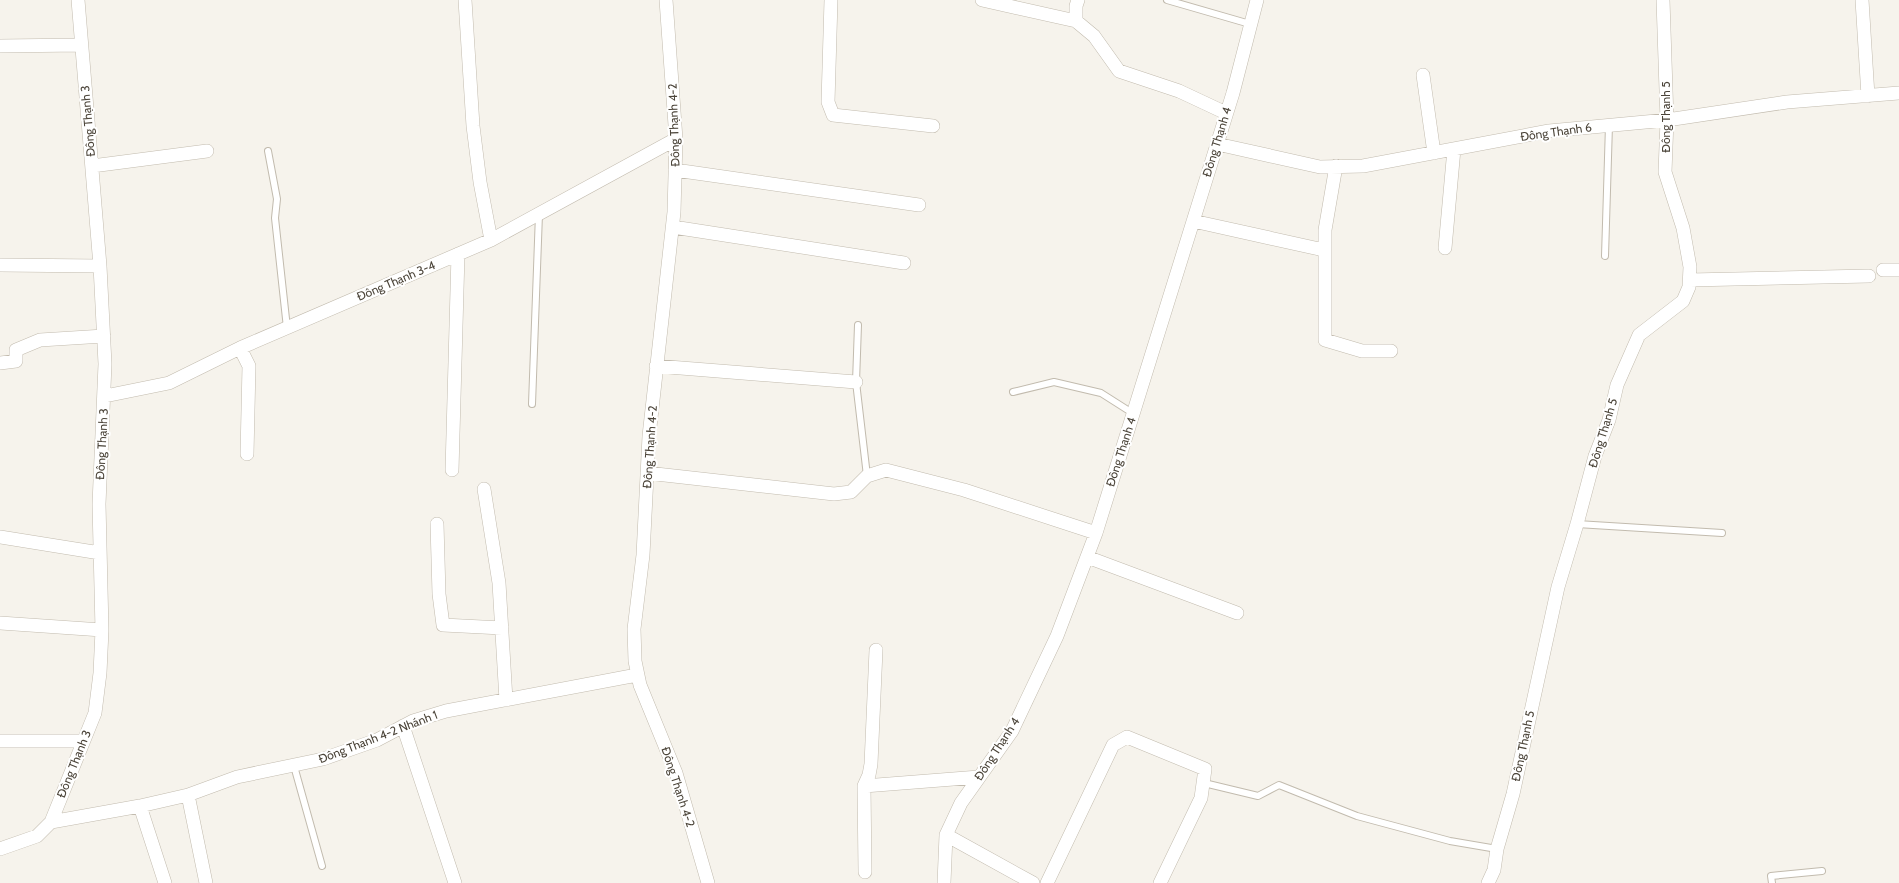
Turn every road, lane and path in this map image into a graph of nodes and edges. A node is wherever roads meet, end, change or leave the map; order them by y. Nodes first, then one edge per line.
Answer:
1 (78, 0) edge
2 (466, 0) edge
3 (666, 0) edge
4 (831, 0) edge
5 (982, 0) edge
6 (1078, 0) edge
7 (1167, 0) edge
8 (1257, 0) edge
9 (1663, 0) edge
10 (1862, 0) edge
11 (1076, 21) junction
12 (1250, 24) junction
13 (81, 45) junction
14 (0, 46) edge
15 (1422, 75) dead end
16 (1899, 93) edge
17 (1868, 96) junction
18 (1226, 113) junction
19 (1667, 120) junction
20 (1609, 125) junction
21 (933, 126) dead end
22 (676, 139) junction
23 (1217, 144) junction
24 (1454, 149) junction
25 (268, 150) dead end
26 (207, 151) dead end
27 (1434, 153) junction
28 (92, 166) junction
29 (1336, 166) junction
30 (676, 170) junction
31 (919, 205) dead end
32 (539, 214) junction
33 (1193, 221) junction
34 (672, 227) junction
35 (491, 240) junction
36 (1445, 248) dead end
37 (1324, 250) junction
38 (458, 254) junction
39 (1605, 256) dead end
40 (904, 263) dead end
41 (0, 265) edge
42 (100, 266) junction
43 (1883, 270) dead end
44 (1899, 270) edge
45 (1869, 276) dead end
46 (1690, 280) junction
47 (858, 325) dead end
48 (286, 328) junction
49 (104, 336) junction
50 (240, 348) junction
51 (1391, 351) dead end
52 (0, 363) edge
53 (656, 366) junction
54 (856, 382) junction
55 (1013, 392) dead end
56 (104, 396) junction
57 (532, 404) dead end
58 (1134, 414) junction
59 (247, 454) dead end
60 (452, 470) dead end
61 (647, 473) junction
62 (867, 476) junction
63 (484, 489) dead end
64 (437, 524) dead end
65 (1577, 524) junction
66 (1096, 533) junction
67 (1722, 533) dead end
68 (0, 537) edge
69 (100, 553) junction
70 (1087, 557) junction
71 (1237, 613) dead end
72 (0, 623) edge
73 (502, 628) junction
74 (102, 630) junction
75 (876, 650) dead end
76 (637, 675) junction
77 (506, 700) junction
78 (404, 726) junction
79 (0, 741) edge
80 (83, 741) junction
81 (294, 766) junction
82 (979, 777) junction
83 (1204, 783) junction
84 (864, 786) junction
85 (188, 795) junction
86 (140, 806) junction
87 (51, 822) junction
88 (946, 835) junction
89 (0, 849) edge
90 (1497, 849) junction
91 (322, 866) dead end
92 (1822, 871) dead end
93 (865, 872) dead end
94 (164, 883) edge
95 (206, 883) edge
96 (455, 883) edge
97 (708, 883) edge
98 (944, 883) edge
99 (1033, 883) edge
100 (1047, 883) edge
101 (1160, 883) edge
102 (1488, 883) edge
103 (1772, 883) edge

1 - 13 street, Đông Thạnh 3
2 - 35 street
3 - 22 street, Đông Thạnh 4-2
4 - 21 street
5 - 11 street
6 - 11 street
7 - 12 lane
8 - 12 street, Đông Thạnh 4
9 - 19 street, Đông Thạnh 5
10 - 17 street
11 - 18 street
12 - 18 street, Đông Thạnh 4
13 - 14 street
13 - 28 street, Đông Thạnh 3
15 - 27 street
16 - 17 street, Đông Thạnh 6
17 - 19 street, Đông Thạnh 6
18 - 23 street, Đông Thạnh 4
19 - 20 street, Đông Thạnh 6
19 - 46 street, Đông Thạnh 5
20 - 24 street, Đông Thạnh 6
20 - 39 lane
22 - 30 street, Đông Thạnh 4-2
22 - 32 street, Đông Thạnh 3-4
23 - 29 street, Đông Thạnh 6
23 - 33 street, Đông Thạnh 4
24 - 27 street, Đông Thạnh 6
24 - 36 street
25 - 48 lane
26 - 28 street
27 - 29 street, Đông Thạnh 6
28 - 42 street, Đông Thạnh 3
29 - 37 street
30 - 31 street
30 - 34 street, Đông Thạnh 4-2
32 - 35 street, Đông Thạnh 3-4
32 - 57 lane
33 - 37 street
33 - 58 street, Đông Thạnh 4
34 - 40 street
34 - 53 street, Đông Thạnh 4-2
35 - 38 street, Đông Thạnh 3-4
37 - 51 street
38 - 48 street, Đông Thạnh 3-4
38 - 60 street
41 - 42 street
42 - 49 street, Đông Thạnh 3
43 - 44 street
45 - 46 street
46 - 65 street, Đông Thạnh 5
47 - 54 lane
48 - 50 street, Đông Thạnh 3-4
49 - 52 street
49 - 56 street, Đông Thạnh 3
50 - 56 street, Đông Thạnh 3-4
50 - 59 street
53 - 54 street
53 - 61 street, Đông Thạnh 4-2
54 - 62 lane
55 - 58 lane
56 - 69 street, Đông Thạnh 3
58 - 66 street, Đông Thạnh 4
61 - 62 street
61 - 76 street, Đông Thạnh 4-2
62 - 66 street
63 - 73 street
64 - 73 street
65 - 67 lane
65 - 90 street, Đông Thạnh 5
66 - 70 street, Đông Thạnh 4
68 - 69 street
69 - 74 street, Đông Thạnh 3
70 - 71 street
70 - 82 street, Đông Thạnh 4
72 - 74 street
73 - 77 street
74 - 80 street, Đông Thạnh 3
75 - 84 street
76 - 77 street, Đông Thạnh 4-2 Nhánh 1
76 - 97 street, Đông Thạnh 4-2
77 - 78 street, Đông Thạnh 4-2 Nhánh 1
78 - 81 street, Đông Thạnh 4-2 Nhánh 1
78 - 96 street
79 - 80 street
80 - 87 street, Đông Thạnh 3
81 - 85 street, Đông Thạnh 4-2 Nhánh 1
81 - 91 lane
82 - 84 street
82 - 88 street, Đông Thạnh 4
83 - 90 lane
83 - 100 street
83 - 101 street
84 - 93 street
85 - 86 street, Đông Thạnh 4-2 Nhánh 1
85 - 95 street
86 - 87 street, Đông Thạnh 4-2 Nhánh 1
86 - 94 street
87 - 89 street, Đông Thạnh 3
88 - 98 street, Đông Thạnh 4
88 - 99 street
90 - 102 street, Đông Thạnh 5
92 - 103 lane

